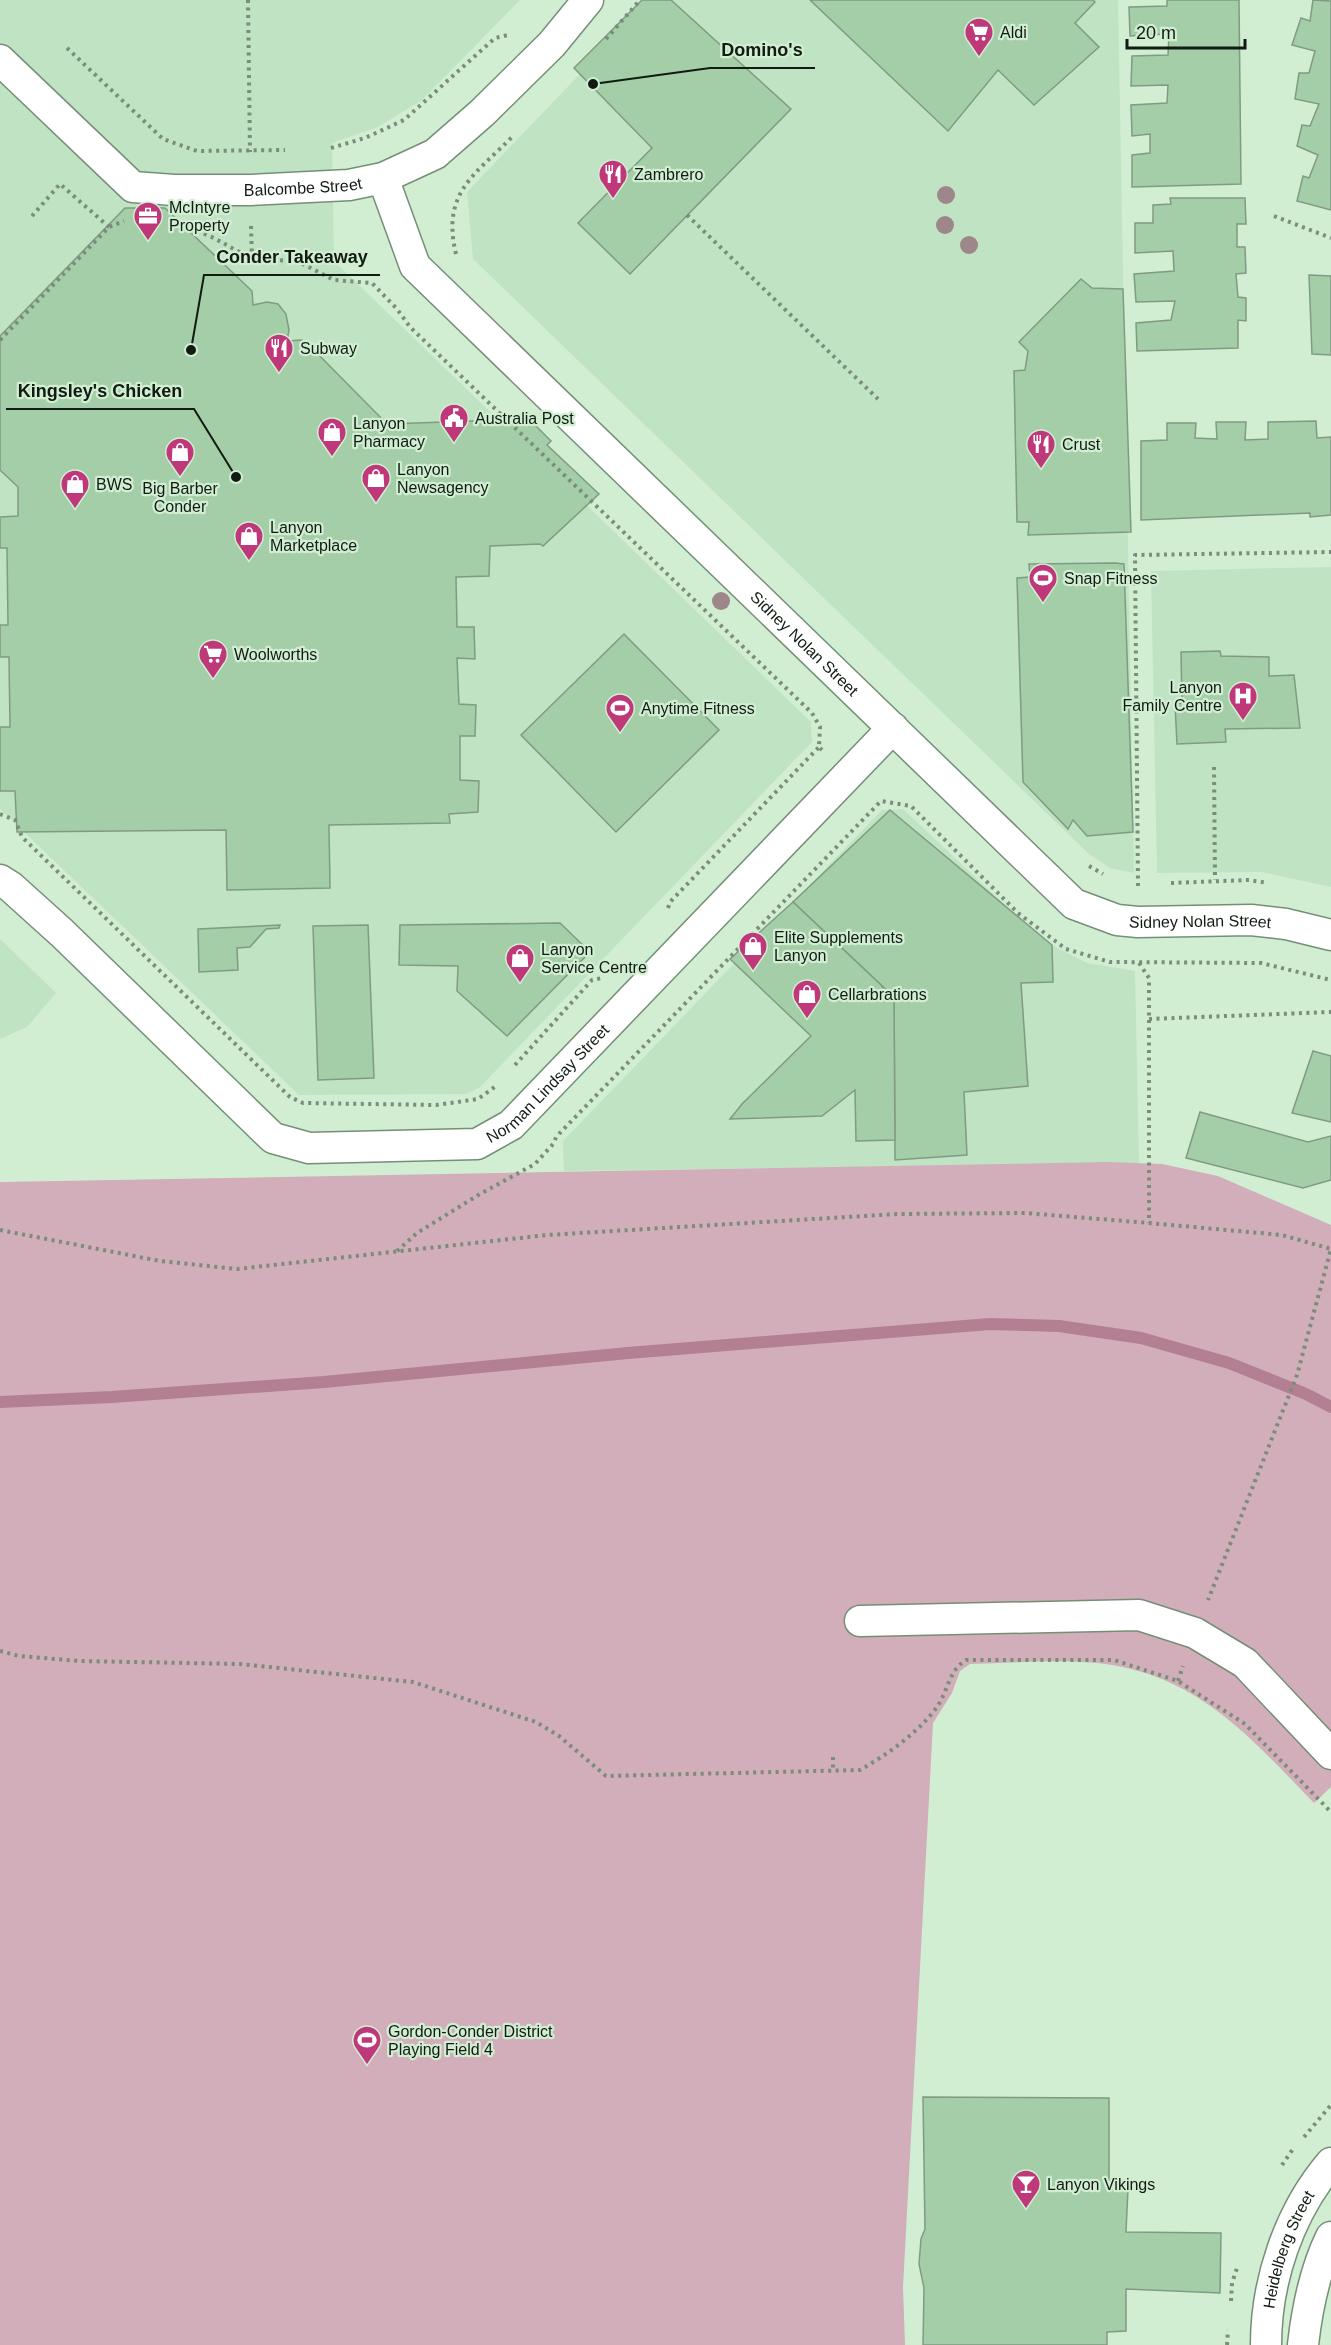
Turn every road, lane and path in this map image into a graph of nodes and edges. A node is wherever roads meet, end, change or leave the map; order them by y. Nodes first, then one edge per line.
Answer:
1 (248, 0) edge
2 (588, 0) edge
3 (640, 0) edge
4 (515, 28) dead end
5 (603, 42) dead end
6 (67, 48) dead end
7 (0, 60) edge
8 (518, 132) dead end
9 (325, 148) dead end
10 (250, 150) junction
11 (294, 150) dead end
12 (383, 178) junction
13 (251, 190) junction
14 (687, 215) dead end
15 (32, 216) dead end
16 (1274, 216) dead end
17 (131, 221) dead end
18 (182, 224) dead end
19 (109, 227) junction
20 (1331, 238) edge
21 (252, 259) junction
22 (464, 262) dead end
23 (0, 340) edge
24 (878, 399) dead end
25 (1331, 552) edge
26 (893, 728) junction
27 (819, 747) junction
28 (1214, 767) dead end
29 (849, 774) junction
30 (881, 801) junction
31 (0, 814) edge
32 (1087, 865) dead end
33 (1108, 877) dead end
34 (0, 880) edge
35 (1215, 880) junction
36 (1128, 884) dead end
37 (1149, 884) dead end
38 (1160, 884) dead end
39 (1273, 884) dead end
40 (1138, 885) junction
41 (666, 912) dead end
42 (1138, 922) junction
43 (1331, 935) edge
44 (1138, 962) junction
45 (603, 978) dead end
46 (1331, 980) edge
47 (1331, 1012) edge
48 (1149, 1019) junction
49 (512, 1068) dead end
50 (496, 1086) dead end
51 (1149, 1223) junction
52 (0, 1230) edge
53 (1331, 1249) edge
54 (396, 1251) junction
55 (860, 1621) dead end
56 (1195, 1633) junction
57 (0, 1651) edge
58 (1331, 1754) edge
59 (833, 1756) dead end
60 (833, 1770) junction
61 (1331, 1812) edge
62 (1331, 2163) edge
63 (1331, 2237) edge
64 (1266, 2345) edge
65 (1303, 2345) edge

1 - 10 path
2 - 12 street, Balcombe Street
3 - 5 path
4 - 9 path
6 - 10 path
7 - 13 street, Balcombe Street
8 - 22 path
10 - 11 path
10 - 13 path
12 - 13 street, Balcombe Street
12 - 26 street, Sidney Nolan Street
13 - 21 path
14 - 24 path
15 - 19 path
16 - 20 path
17 - 19 path
18 - 21 path
19 - 23 path
21 - 27 path
25 - 40 path
26 - 29 street, Norman Lindsay Street
26 - 42 street, Sidney Nolan Street
27 - 29 path
27 - 41 path
28 - 35 path
29 - 30 path
29 - 34 street, Norman Lindsay Street
30 - 44 path
30 - 54 path
31 - 50 path
32 - 33 path
35 - 38 path
35 - 39 path
36 - 40 path
37 - 40 path
40 - 42 path
42 - 43 street, Sidney Nolan Street
42 - 44 path
44 - 46 path
44 - 48 path
45 - 49 path
47 - 48 path
48 - 51 path
51 - 53 path
51 - 54 path
52 - 54 path
53 - 56 path
55 - 56 street
56 - 58 street
57 - 60 path
59 - 60 path
60 - 61 path
62 - 64 street, Heidelberg Street
63 - 65 street, Heidelberg Street

